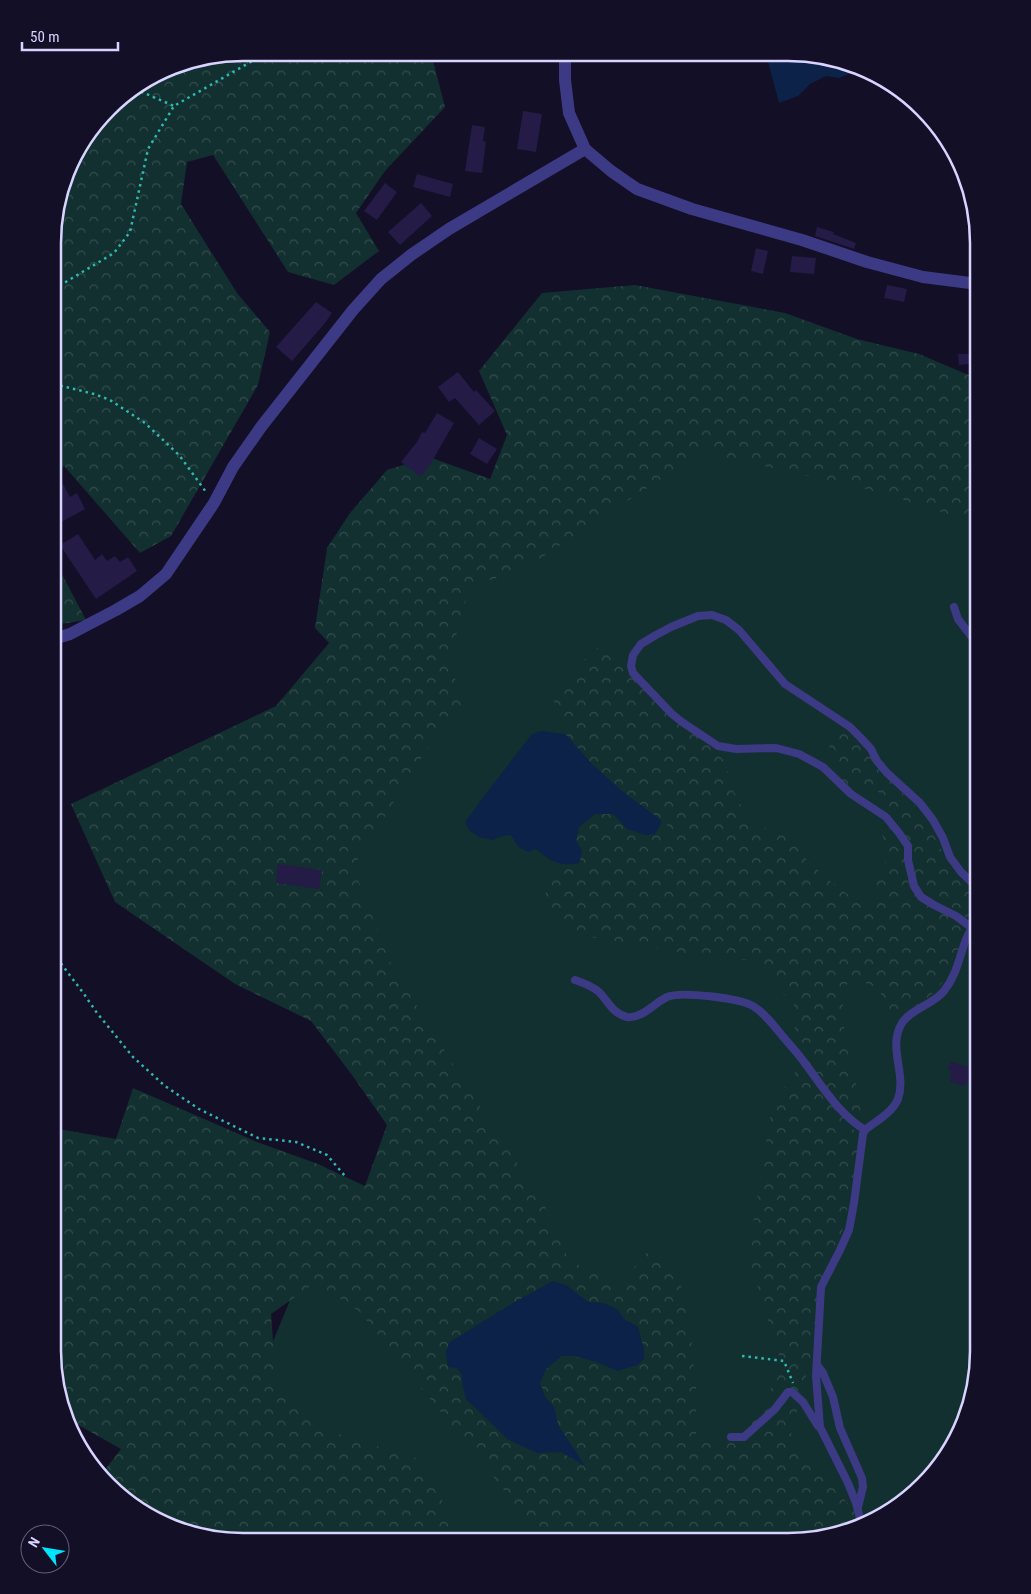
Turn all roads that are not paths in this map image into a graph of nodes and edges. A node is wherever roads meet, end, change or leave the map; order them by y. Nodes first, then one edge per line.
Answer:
1 (565, 61) edge
2 (586, 149) junction
3 (970, 283) edge
4 (954, 607) dead end
5 (970, 635) edge
6 (61, 637) edge
7 (970, 880) edge
8 (970, 926) edge
9 (970, 932) edge
10 (576, 980) dead end
11 (865, 1130) junction
12 (817, 1365) junction
13 (820, 1427) junction
14 (731, 1437) dead end
15 (858, 1509) junction
16 (860, 1518) edge

1 - 2 street
2 - 3 street
2 - 6 street
4 - 5 lane
7 - 8 lane
9 - 11 lane
10 - 11 lane
11 - 12 lane
12 - 13 lane
12 - 15 lane
13 - 14 lane
13 - 15 lane
15 - 16 lane

